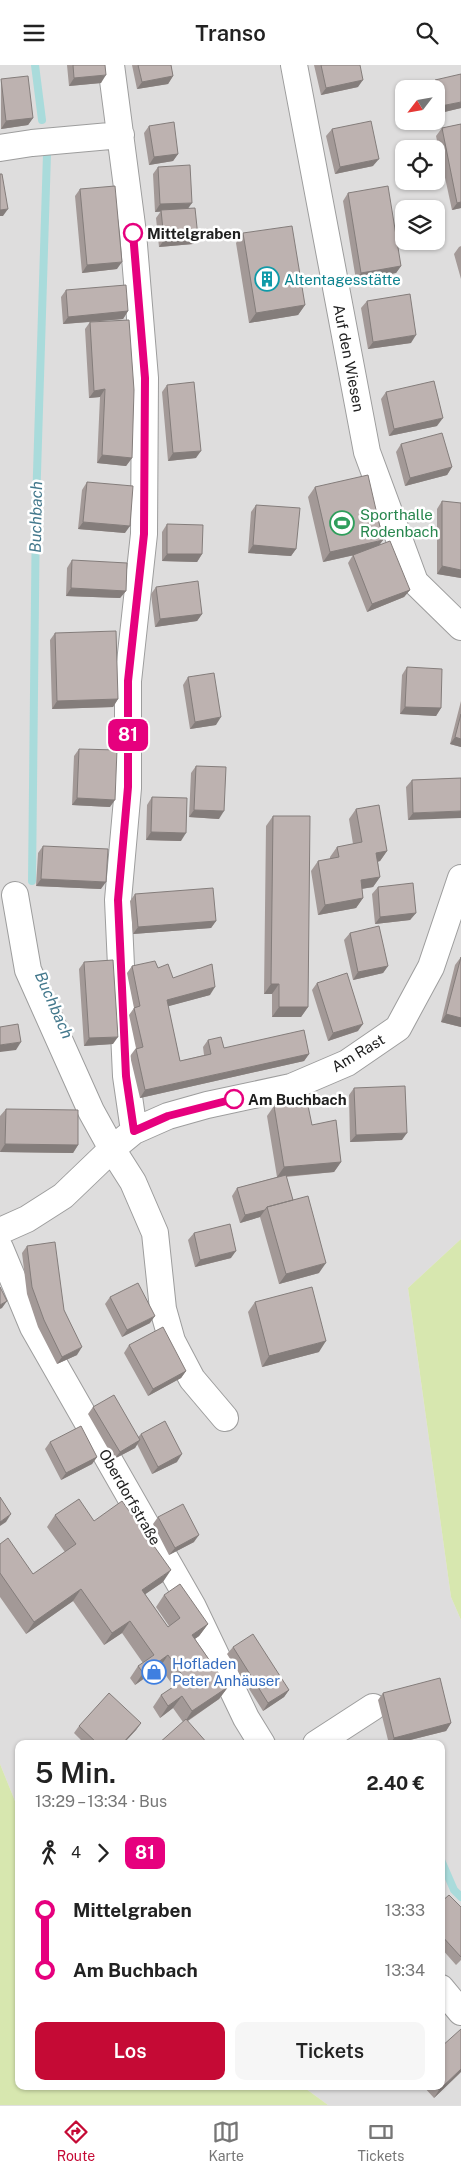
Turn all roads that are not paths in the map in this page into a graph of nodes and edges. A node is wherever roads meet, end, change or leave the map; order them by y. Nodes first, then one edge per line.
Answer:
1 (111, 65) edge
2 (294, 65) edge
3 (121, 135) junction
4 (0, 149) edge
5 (461, 627) edge
6 (461, 878) edge
7 (15, 895) dead end
8 (134, 1131) junction
9 (112, 1149) junction
10 (0, 1231) edge
11 (0, 1249) edge
12 (225, 1418) dead end
13 (374, 1707) dead end
14 (259, 1740) edge
15 (322, 1740) edge
16 (445, 1993) edge
17 (461, 2012) edge

1 - 3 street
2 - 5 street, Auf den Wiesen
3 - 4 street
3 - 8 street
6 - 8 street, Am Rast
7 - 9 street
8 - 9 street, Am Rast
9 - 10 street, Am Rast
9 - 12 street
11 - 14 street, Oberdorfstraße
13 - 15 street
16 - 17 street

